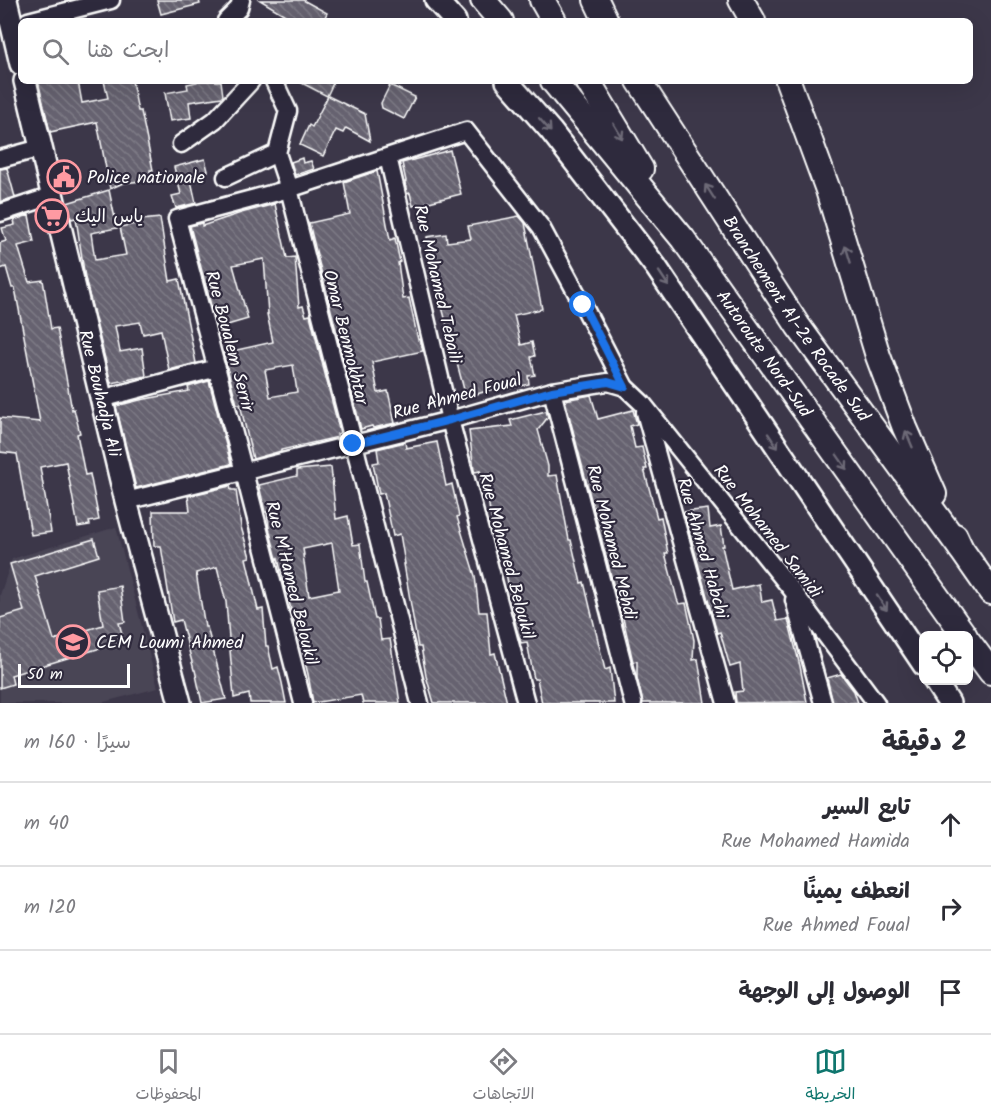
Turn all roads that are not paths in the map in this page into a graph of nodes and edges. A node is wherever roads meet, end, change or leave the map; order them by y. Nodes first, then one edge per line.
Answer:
1 (6, 0) edge
2 (111, 0) edge
3 (241, 0) edge
4 (436, 0) edge
5 (483, 0) edge
6 (542, 0) edge
7 (596, 0) edge
8 (741, 0) edge
9 (61, 11) edge
10 (36, 18) edge
11 (229, 18) edge
12 (452, 18) edge
13 (498, 18) edge
14 (552, 18) edge
15 (605, 18) edge
16 (751, 18) edge
17 (15, 24) edge
18 (18, 44) edge
19 (26, 84) edge
20 (248, 84) edge
21 (275, 84) edge
22 (510, 84) edge
23 (555, 84) edge
24 (590, 84) edge
25 (641, 84) edge
26 (789, 84) edge
27 (181, 144) dead end
28 (41, 148) junction
29 (277, 153) junction
30 (388, 157) junction
31 (0, 159) edge
32 (226, 177) dead end
33 (289, 189) junction
34 (52, 196) junction
35 (0, 213) edge
36 (682, 239) junction
37 (217, 368) junction
38 (625, 387) junction
39 (552, 391) junction
40 (101, 399) junction
41 (643, 404) junction
42 (450, 420) junction
43 (353, 444) junction
44 (244, 472) junction
45 (126, 501) junction
46 (961, 549) junction
47 (792, 590) junction
48 (991, 592) edge
49 (961, 631) edge
50 (973, 646) edge
51 (919, 657) edge
52 (991, 672) edge
53 (937, 685) edge
54 (180, 703) edge
55 (303, 703) edge
56 (420, 703) edge
57 (526, 703) edge
58 (633, 703) edge
59 (726, 703) edge
60 (823, 703) edge
61 (876, 703) edge
62 (949, 703) edge

1 - 17 main road
2 - 9 street
3 - 11 street
4 - 12 main road
5 - 13 highway
6 - 14 highway
7 - 15 highway
8 - 16 highway
9 - 10 street
17 - 18 main road
19 - 28 main road, Rue Bouhadja Ali
20 - 27 street
21 - 29 street
22 -> 51 main road
23 - 36 highway, Autoroute Nord-Sud
24 -> 36 highway
46 -> 25 highway, Branchement A1-2e Rocade Sud
46 -> 26 highway
28 - 31 street
28 - 34 main road, Rue Bouhadja Ali
29 - 32 street
29 - 33 street, Omar Benmokhtar
30 - 33 street
30 - 38 street, Rue Mohamed Samidi
30 - 42 street, Rue Mohamed Tebaili
33 - 37 street, Rue Boualem Serrir
33 - 43 street, Omar Benmokhtar
34 - 35 street
34 - 40 main road, Rue Bouhadja Ali
36 -> 49 highway, Autoroute Nord-Sud
37 - 40 street
37 - 44 street, Rue Boualem Serrir
38 - 39 street, Rue Ahmed Foual
38 - 41 street, Rue Mohamed Samidi
39 - 42 street, Rue Ahmed Foual
39 - 58 street, Rue Mohamed Mehdi
40 - 45 main road, Rue Bouhadja Ali
41 - 47 street, Rue Mohamed Samidi
41 - 59 street, Rue Ahmed Habchi
42 - 43 street, Rue Ahmed Foual
42 - 57 street, Rue Mohamed Beloukil
43 - 44 street, Rue Ahmed Foual
43 - 56 street, Omar Benmokhtar
44 - 45 street, Rue Ahmed Foual
44 - 55 street, Rue M'Hamed Beloukil
45 - 54 main road, Rue Bouhadja Ali
46 - 48 highway
47 - 60 street
47 - 61 street, Rue Mohamed Samidi
50 - 52 highway
53 - 62 main road

